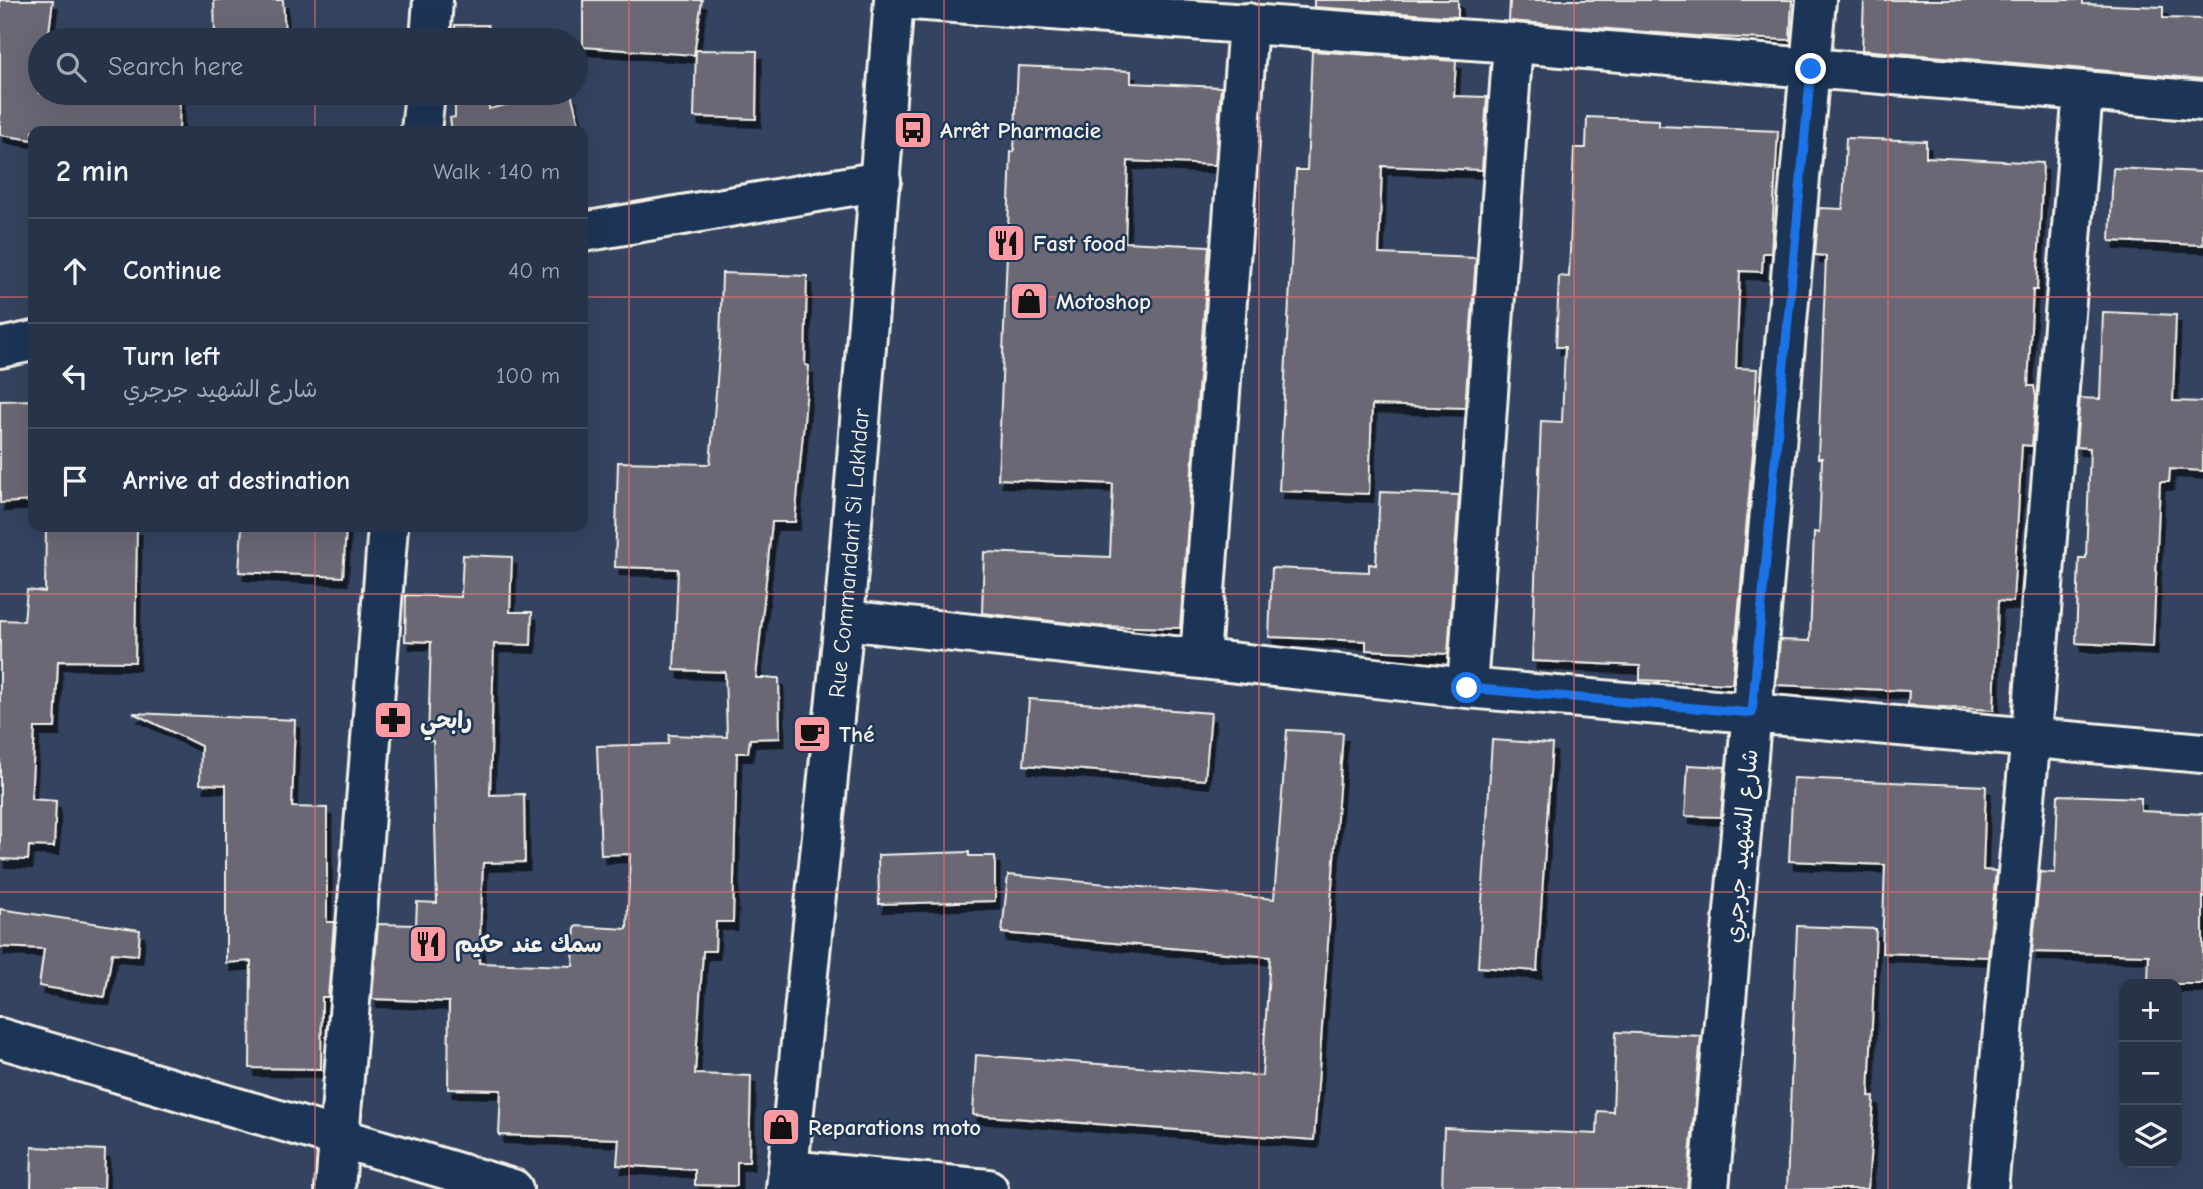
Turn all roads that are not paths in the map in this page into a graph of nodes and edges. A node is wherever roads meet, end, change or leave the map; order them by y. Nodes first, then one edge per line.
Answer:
1 (433, 0) edge
2 (894, 0) edge
3 (912, 0) edge
4 (1816, 0) edge
5 (1248, 23) junction
6 (431, 28) edge
7 (1513, 43) junction
8 (1811, 69) junction
9 (2083, 91) junction
10 (2203, 101) edge
11 (424, 105) edge
12 (422, 126) edge
13 (881, 181) junction
14 (588, 231) edge
15 (28, 342) edge
16 (0, 348) edge
17 (388, 532) edge
18 (844, 620) junction
19 (1200, 657) junction
20 (1467, 688) junction
21 (1752, 713) junction
22 (2031, 736) junction
23 (2203, 753) edge
24 (0, 1038) edge
25 (340, 1137) junction
26 (787, 1179) edge
27 (335, 1189) edge
28 (513, 1189) edge
29 (988, 1189) edge
30 (1709, 1189) edge
31 (1988, 1189) edge

1 - 6 street
2 - 13 street, Rue Commandant Si Lakhdar
3 - 5 street
4 - 8 street, شارع الشهيد جرجري
5 - 7 street
5 - 19 street
7 - 8 street
7 - 20 street
8 - 9 street
8 - 21 street, شارع الشهيد جرجري
9 - 10 street
9 - 22 street
11 - 12 street
13 - 14 street
13 - 18 street, Rue Commandant Si Lakhdar
15 - 16 street
17 - 25 street
18 - 19 street
18 - 26 street, Rue Commandant Si Lakhdar
19 - 20 street
20 - 21 street
21 - 22 street
21 - 30 street, شارع الشهيد جرجري
22 - 23 street
22 - 31 street
24 - 25 street
25 - 27 street
25 - 28 street
26 - 29 street

